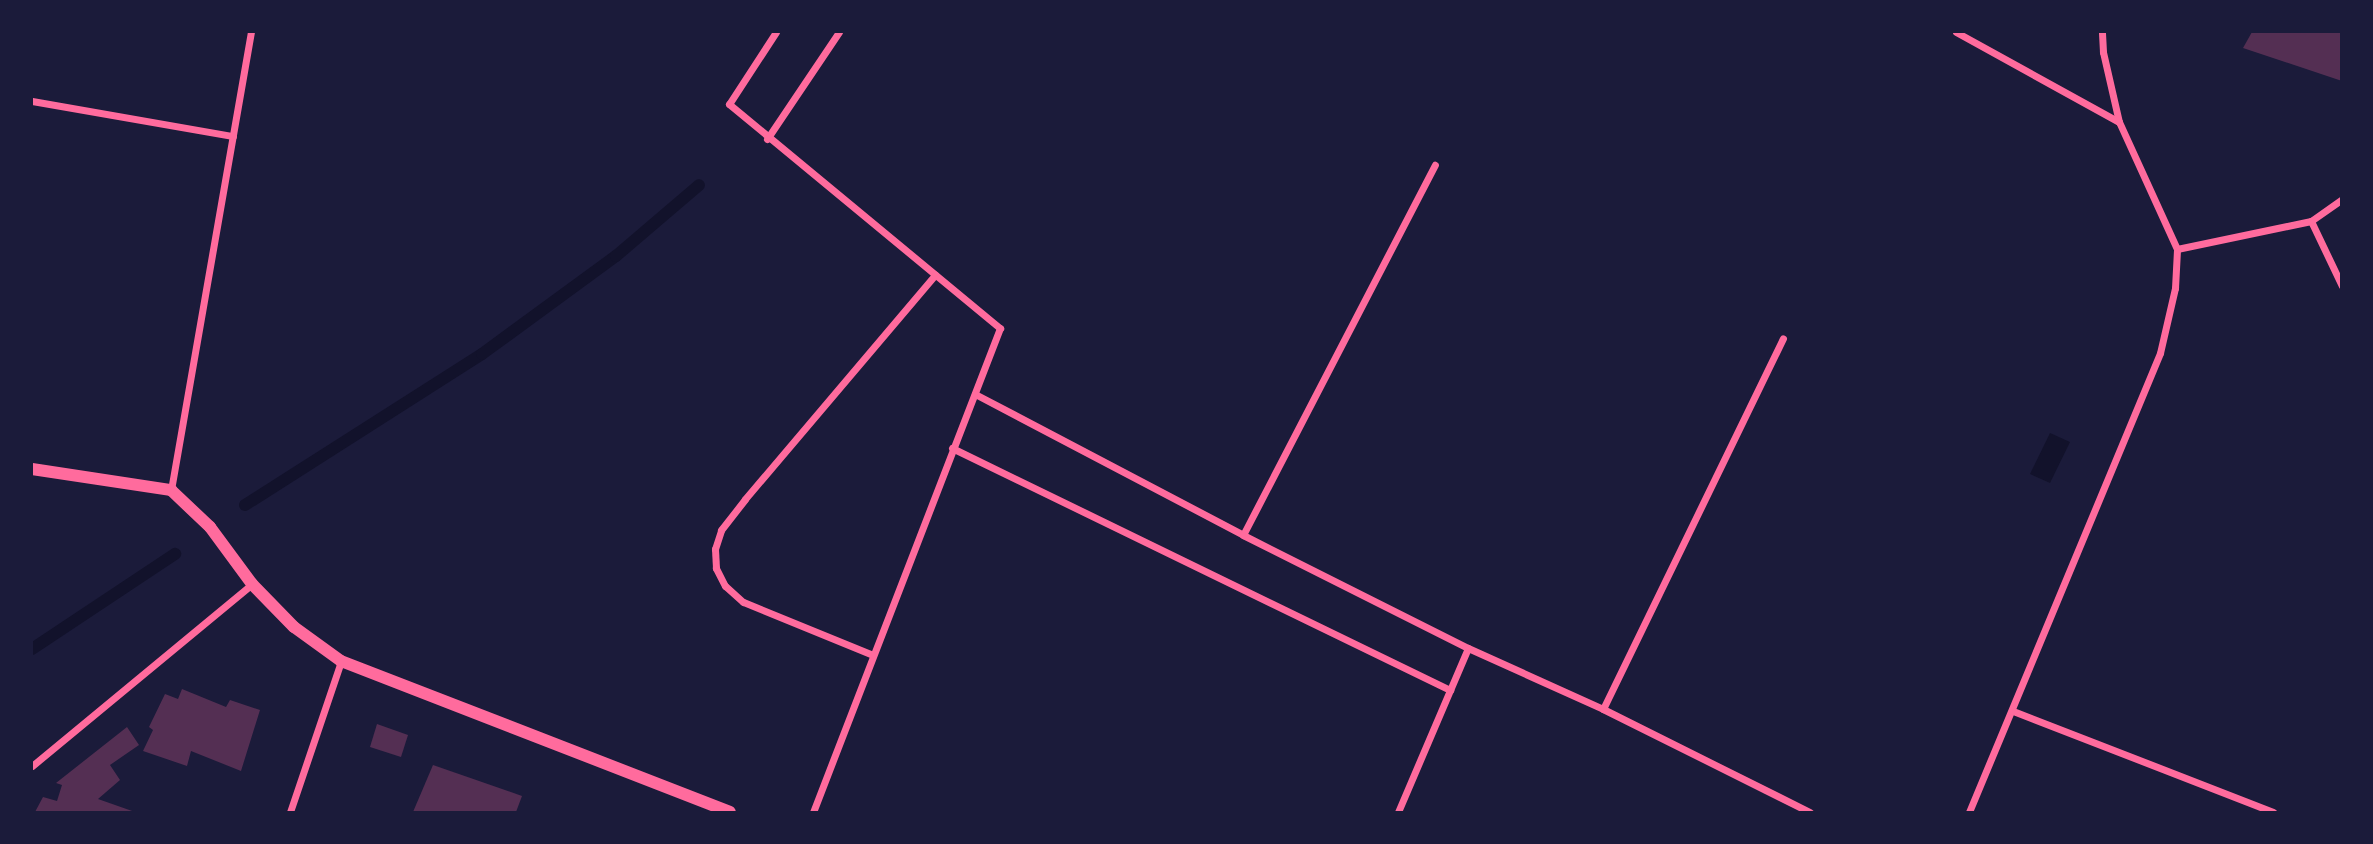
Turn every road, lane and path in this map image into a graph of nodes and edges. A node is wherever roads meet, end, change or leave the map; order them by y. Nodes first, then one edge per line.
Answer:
1 (251, 32) edge
2 (776, 32) edge
3 (839, 32) edge
4 (1956, 32) edge
5 (2102, 32) edge
6 (32, 101) edge
7 (2119, 122) junction
8 (233, 136) junction
9 (767, 139) junction
10 (1434, 166) dead end
11 (2342, 200) edge
12 (2311, 221) junction
13 (2177, 249) junction
14 (935, 275) junction
15 (2342, 286) edge
16 (1783, 338) dead end
17 (975, 394) junction
18 (952, 447) junction
19 (32, 469) edge
20 (171, 490) junction
21 (1243, 535) junction
22 (252, 584) junction
23 (1468, 648) junction
24 (873, 655) junction
25 (341, 661) junction
26 (1450, 690) junction
27 (1603, 709) junction
28 (2012, 711) junction
29 (32, 766) edge
30 (290, 813) edge
31 (730, 813) edge
32 (813, 813) edge
33 (1398, 813) edge
34 (1810, 813) edge
35 (1969, 813) edge
36 (2273, 813) edge

1 - 8 street
2 - 9 street
3 - 9 street
4 - 7 street
5 - 7 street
6 - 8 street
7 - 13 street
8 - 20 street
9 - 14 street
10 - 21 street
11 - 12 street
12 - 13 street
12 - 15 street
13 - 28 street
14 - 17 street
14 - 24 street
16 - 27 street
17 - 18 street
17 - 21 street
18 - 24 street
18 - 26 street
19 - 20 street
20 - 22 street
21 - 23 street
22 - 25 street
22 - 29 street
23 - 26 street
23 - 27 street
24 - 32 street
25 - 30 street
25 - 31 street
26 - 33 street
27 - 34 street
28 - 35 street
28 - 36 street

